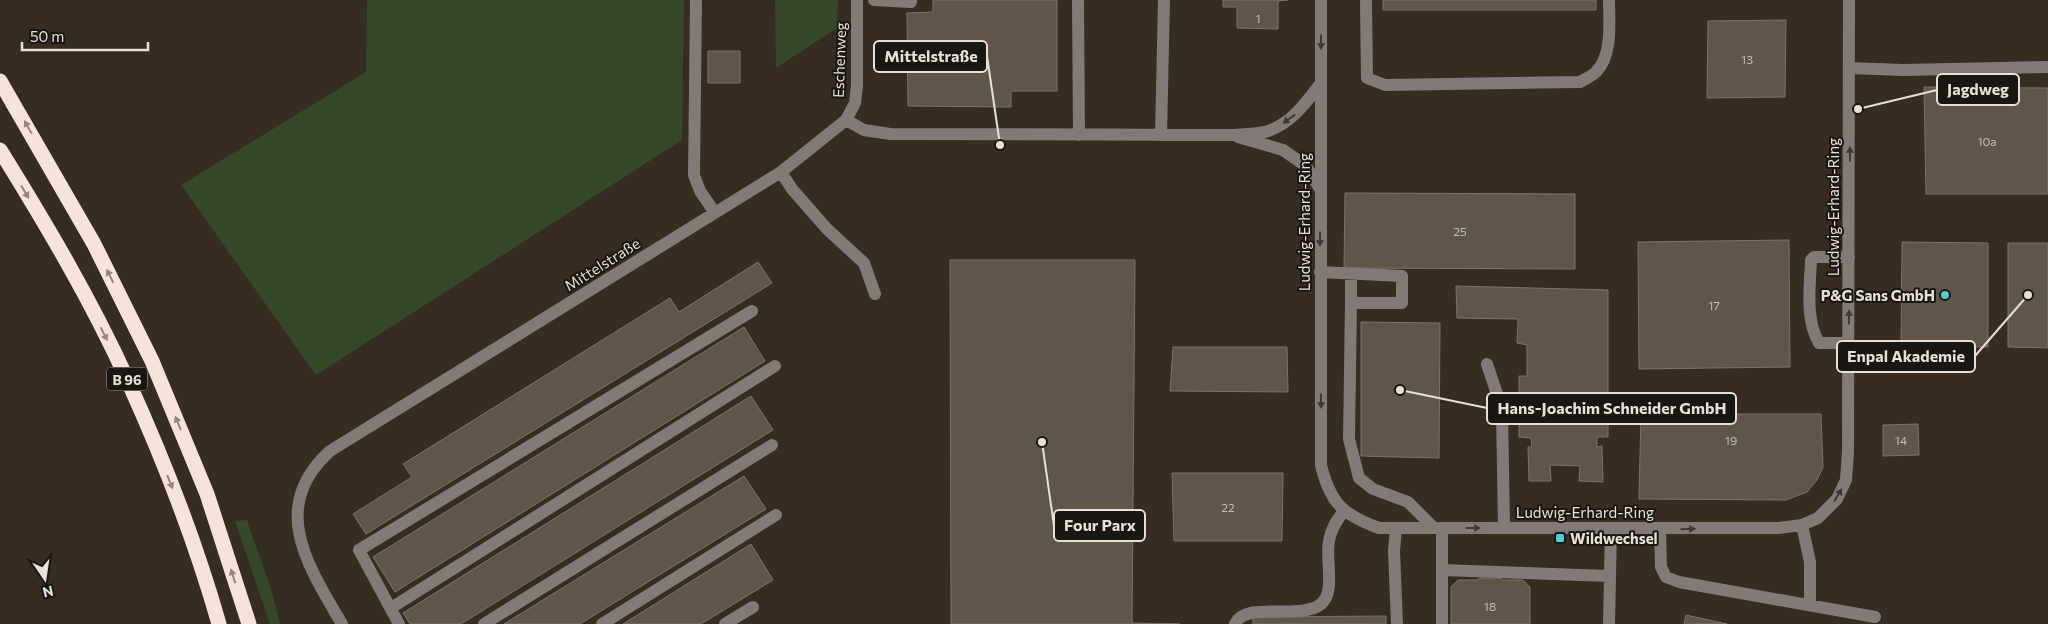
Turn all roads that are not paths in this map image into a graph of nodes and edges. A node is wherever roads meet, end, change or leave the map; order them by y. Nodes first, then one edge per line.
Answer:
1 (696, 0) edge
2 (857, 0) edge
3 (874, 0) edge
4 (912, 0) edge
5 (1078, 0) edge
6 (1164, 0) edge
7 (1321, 0) edge
8 (1366, 0) edge
9 (1609, 0) edge
10 (1850, 0) edge
11 (2046, 67) dead end
12 (1849, 68) junction
13 (0, 81) edge
14 (1321, 83) junction
15 (846, 120) junction
16 (1078, 134) junction
17 (1161, 135) junction
18 (1233, 135) junction
19 (0, 150) edge
20 (781, 172) junction
21 (1320, 190) junction
22 (715, 213) junction
23 (1849, 257) junction
24 (1320, 272) junction
25 (1351, 274) junction
26 (875, 294) dead end
27 (1351, 303) junction
28 (752, 311) dead end
29 (1848, 343) junction
30 (1487, 364) dead end
31 (776, 366) dead end
32 (772, 445) dead end
33 (1344, 511) junction
34 (776, 515) dead end
35 (1802, 525) junction
36 (1396, 528) junction
37 (1438, 528) junction
38 (1504, 528) junction
39 (1611, 529) junction
40 (1660, 529) junction
41 (1442, 570) junction
42 (1610, 576) junction
43 (1810, 605) junction
44 (753, 607) dead end
45 (391, 608) junction
46 (1875, 617) dead end
47 (219, 624) edge
48 (249, 624) edge
49 (342, 624) edge
50 (399, 624) edge
51 (484, 624) edge
52 (602, 624) edge
53 (725, 624) edge
54 (1235, 624) edge
55 (1397, 624) edge
56 (1442, 624) edge
57 (1609, 624) edge

1 - 22 street
2 - 15 street, Eschenweg
3 - 4 street
5 - 16 street
6 - 17 street
7 -> 14 street, Ludwig-Erhard-Ring
8 - 9 street
10 - 12 street, Ludwig-Erhard-Ring
11 - 12 street
23 -> 12 street, Ludwig-Erhard-Ring
48 -> 13 highway, B 96
14 -> 18 street
14 - 21 street, Ludwig-Erhard-Ring
15 - 16 street
15 - 20 street, Mittelstraße
16 - 17 street
17 - 18 street
18 - 21 street
19 -> 47 highway, B 96
20 - 22 street, Mittelstraße
20 - 26 street
21 -> 24 street, Ludwig-Erhard-Ring
22 - 49 street, Mittelstraße
29 -> 23 street, Ludwig-Erhard-Ring
23 - 29 street
24 - 25 street
24 -> 33 street, Ludwig-Erhard-Ring
25 - 27 street
25 - 27 street
27 - 37 street
28 - 45 street
35 -> 29 street, Ludwig-Erhard-Ring
30 - 38 street
31 - 45 street
32 - 51 street
33 - 36 street, Ludwig-Erhard-Ring
33 - 54 street
34 - 52 street
40 -> 35 street, Ludwig-Erhard-Ring
35 - 43 street
36 - 37 street, Ludwig-Erhard-Ring
36 - 55 street
37 -> 38 street, Ludwig-Erhard-Ring
37 - 41 street
38 - 39 street, Ludwig-Erhard-Ring
39 - 40 street, Ludwig-Erhard-Ring
39 - 42 street
40 - 43 street
41 - 42 street
41 - 56 street
42 - 57 street
43 - 46 street
44 - 53 street
45 - 50 street

